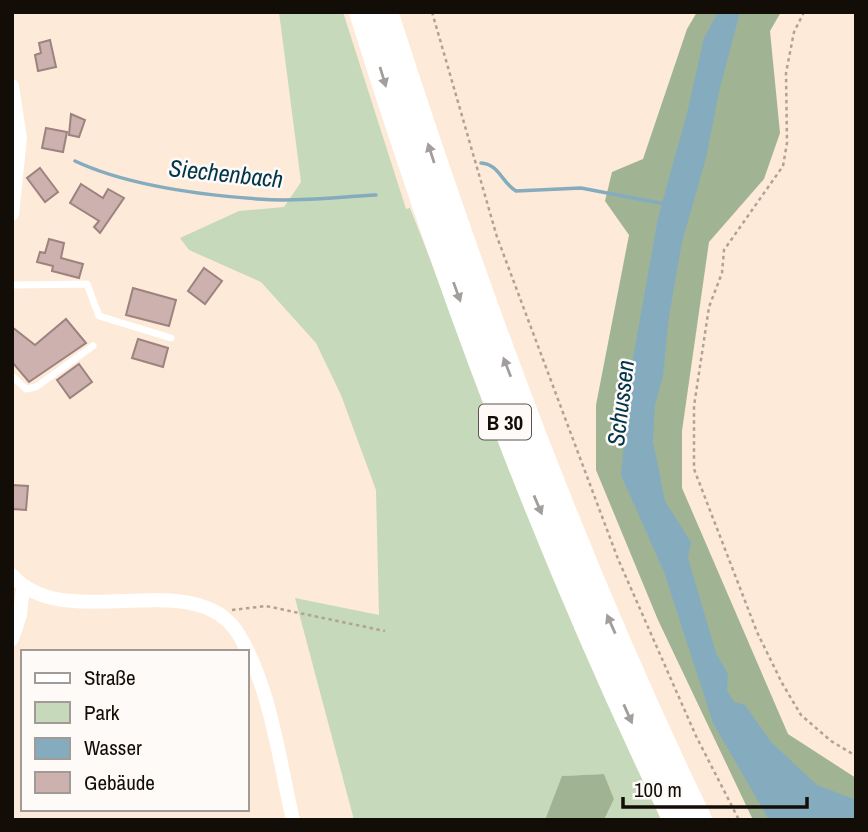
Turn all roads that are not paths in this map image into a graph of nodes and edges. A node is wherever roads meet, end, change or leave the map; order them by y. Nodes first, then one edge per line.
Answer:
1 (362, 12) edge
2 (385, 12) edge
3 (12, 86) edge
4 (12, 214) edge
5 (12, 285) edge
6 (171, 338) dead end
7 (93, 346) dead end
8 (12, 376) edge
9 (12, 575) edge
10 (23, 587) junction
11 (12, 639) edge
12 (247, 650) edge
13 (248, 653) edge
14 (293, 820) edge
15 (677, 820) edge
16 (699, 820) edge

1 -> 15 highway, B 30
16 -> 2 highway, B 30
3 - 4 street
5 - 6 lane
7 - 8 lane
9 - 10 street
10 - 11 street
10 - 12 street
13 - 14 street

